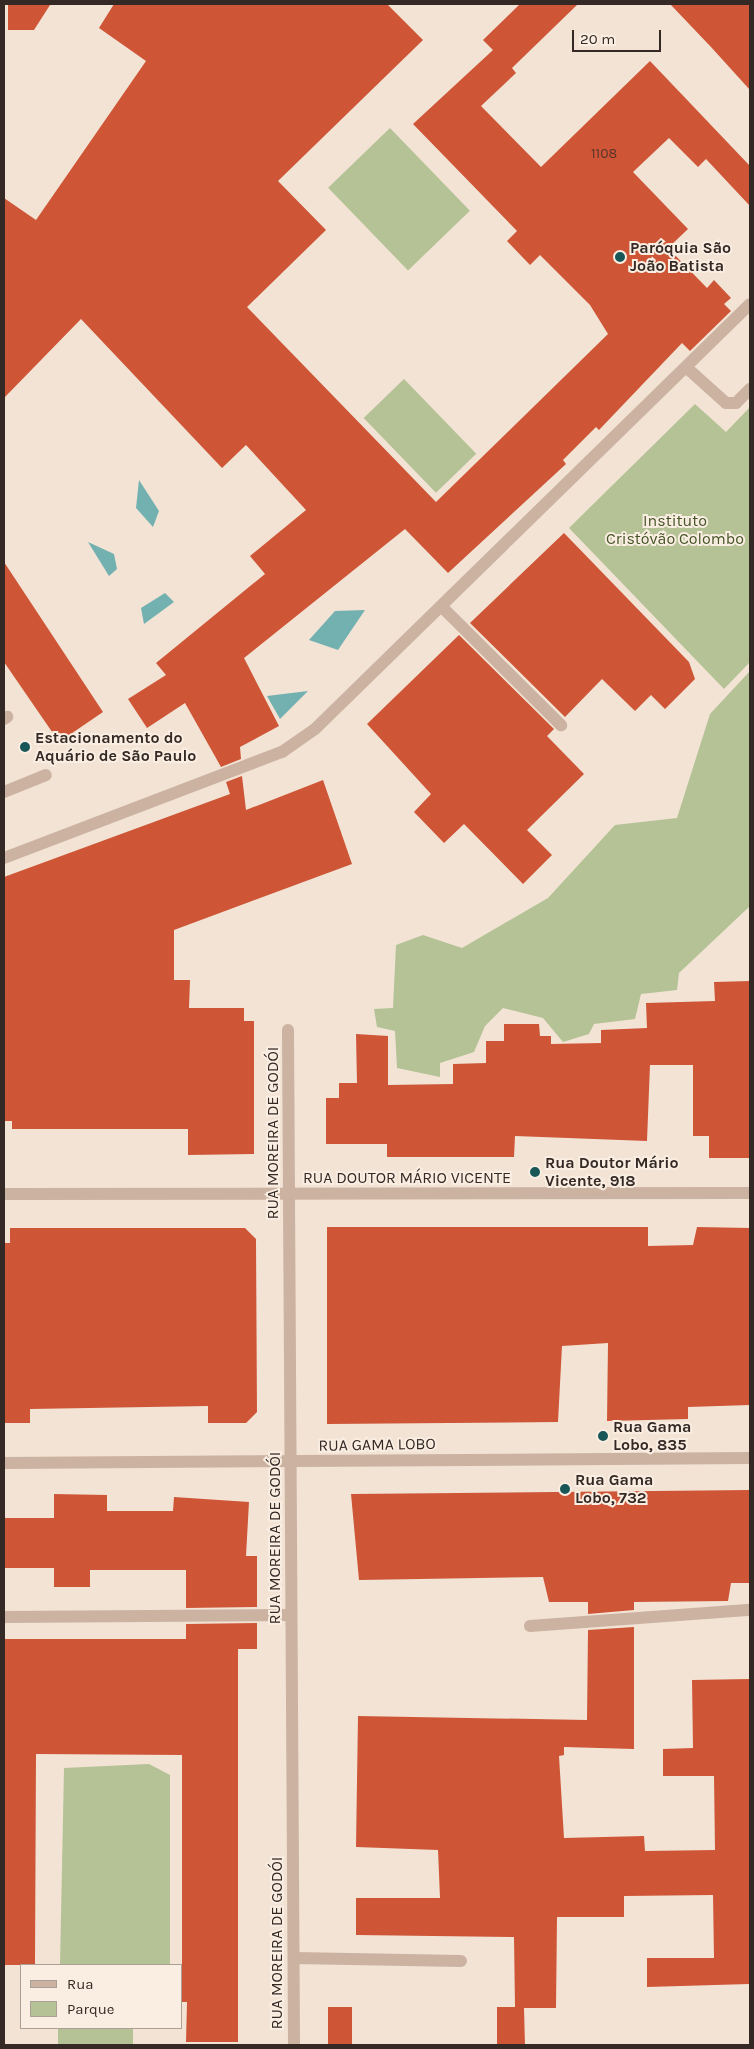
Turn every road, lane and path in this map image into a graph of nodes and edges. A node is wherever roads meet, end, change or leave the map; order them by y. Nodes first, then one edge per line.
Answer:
1 (750, 304) edge
2 (687, 368) junction
3 (750, 389) edge
4 (442, 607) junction
5 (561, 725) dead end
6 (46, 775) dead end
7 (4, 792) edge
8 (4, 858) edge
9 (288, 1030) dead end
10 (750, 1193) edge
11 (4, 1194) edge
12 (289, 1194) junction
13 (750, 1458) edge
14 (4, 1462) edge
15 (290, 1463) junction
16 (750, 1610) edge
17 (291, 1615) junction
18 (4, 1617) edge
19 (530, 1626) dead end
20 (294, 1958) junction
21 (461, 1960) dead end
22 (294, 2045) edge

1 - 2 street
2 - 3 street
2 - 4 street
4 - 5 street
4 - 8 street
6 - 7 street
9 - 12 street, RUA MOREIRA DE GODÓI
10 - 12 street, RUA DOUTOR MÁRIO VICENTE
11 - 12 street, RUA DOUTOR MÁRIO VICENTE
12 - 15 street, RUA MOREIRA DE GODÓI
13 - 15 street, RUA GAMA LOBO
14 - 15 street, RUA GAMA LOBO
15 - 17 street, RUA MOREIRA DE GODÓI
16 - 19 street
17 - 18 street
17 - 20 street, RUA MOREIRA DE GODÓI
20 - 21 street
20 - 22 street, RUA MOREIRA DE GODÓI

